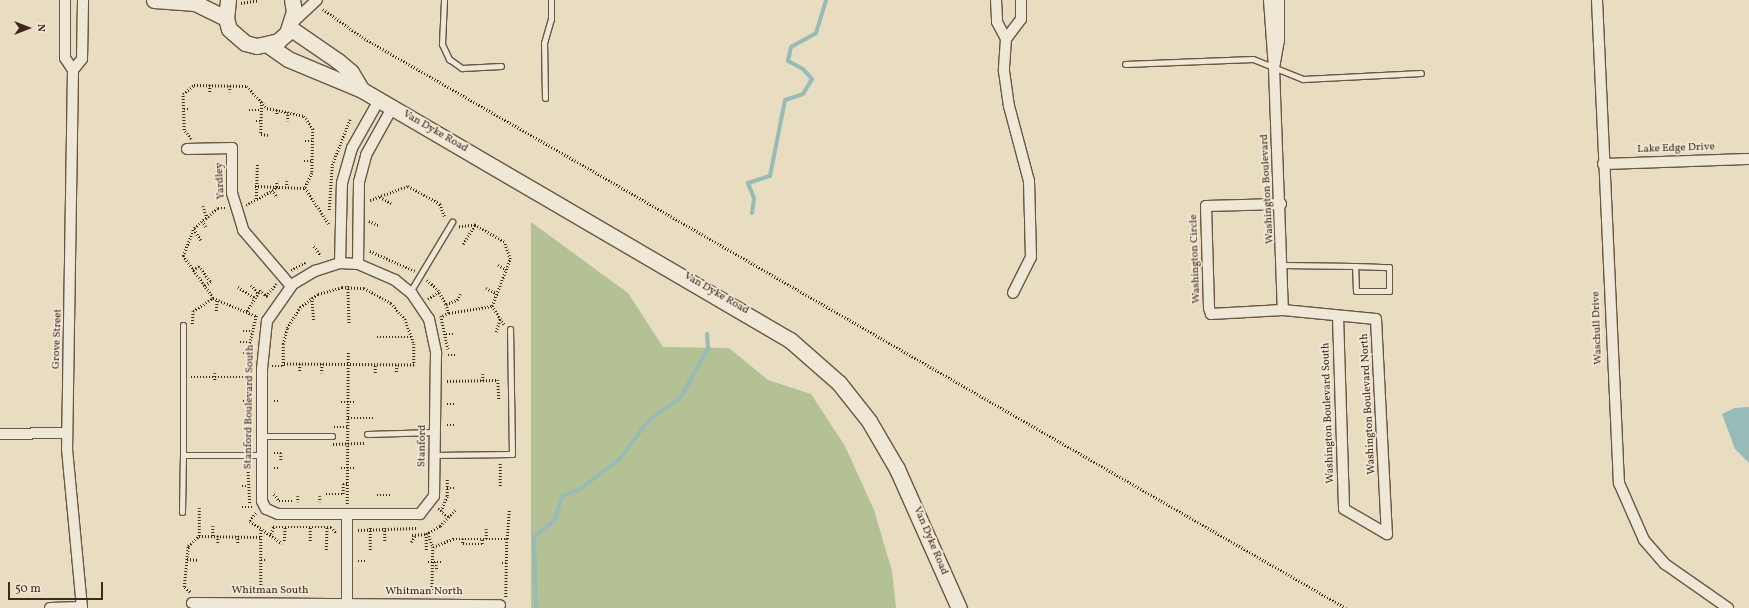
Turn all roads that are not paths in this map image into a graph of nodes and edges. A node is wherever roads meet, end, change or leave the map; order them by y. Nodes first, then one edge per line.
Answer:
1 (65, 0) edge
2 (83, 0) edge
3 (154, 0) edge
4 (228, 0) edge
5 (292, 0) edge
6 (444, 0) edge
7 (550, 0) edge
8 (996, 0) edge
9 (1021, 0) edge
10 (1269, 0) edge
11 (1279, 0) edge
12 (1597, 0) edge
13 (315, 2) edge
14 (226, 18) junction
15 (291, 25) junction
16 (1006, 39) junction
17 (268, 45) junction
18 (1125, 64) dead end
19 (501, 66) dead end
20 (1274, 68) junction
21 (73, 70) junction
22 (1421, 73) dead end
23 (362, 90) junction
24 (545, 98) dead end
25 (379, 100) junction
26 (392, 108) junction
27 (190, 146) road end
28 (1749, 159) edge
29 (1603, 164) junction
30 (1281, 204) junction
31 (452, 222) dead end
32 (340, 263) junction
33 (358, 264) junction
34 (1283, 265) junction
35 (1355, 266) junction
36 (291, 286) junction
37 (410, 292) junction
38 (1012, 294) dead end
39 (1284, 310) junction
40 (1338, 316) junction
41 (183, 325) dead end
42 (507, 330) road end
43 (435, 432) junction
44 (67, 433) junction
45 (0, 434) edge
46 (367, 434) dead end
47 (261, 436) junction
48 (332, 436) dead end
49 (183, 455) junction
50 (261, 455) junction
51 (434, 455) junction
52 (347, 511) junction
53 (182, 512) dead end
54 (1387, 534) joint
55 (500, 601) road end
56 (192, 603) dead end
57 (347, 606) edge
58 (50, 608) edge
59 (82, 608) edge
60 (959, 608) edge
61 (1728, 608) edge

1 - 21 street, Grove Street
2 - 21 street, Grove Street
3 - 14 street
4 - 14 street
5 - 15 street
6 - 19 lane
7 - 24 lane
8 - 16 street
9 - 16 street
10 - 20 street, Washington Boulevard
11 - 20 street, Washington Boulevard
12 - 29 street, Waschull Drive
13 - 15 street
14 - 17 street
15 - 17 street
15 - 23 street, Van Dyke Road
16 - 38 street
17 - 23 street, Van Dyke Road
18 - 20 lane
20 - 22 lane
20 - 30 street, Washington Boulevard
21 - 44 street, Grove Street
23 - 25 street, Van Dyke Road
25 - 26 street, Van Dyke Road
25 - 32 street
26 - 33 street
26 - 60 street, Van Dyke Road
27 - 36 street, Yardley
28 - 29 street, Lake Edge Drive
29 - 61 street, Waschull Drive
30 - 34 street, Washington Boulevard
30 - 39 street, Washington Circle
31 - 37 lane
32 - 33 street, Stanford
32 - 36 street, Stanford Boulevard South
33 - 37 street, Stanford
34 - 35 lane
34 - 39 street, Washington Boulevard
35 - 35 lane
36 - 47 street, Stanford Boulevard South
37 - 43 street, Stanford
39 - 40 street, Washington Boulevard North
40 - 54 street, Washington Boulevard South
40 - 54 street, Washington Boulevard North
41 - 49 lane
42 - 51 lane
43 - 46 lane
43 - 51 street, Stanford
44 - 45 street
44 - 59 street, Grove Street
47 - 48 lane
47 - 50 street, Stanford Boulevard South
49 - 50 lane
49 - 53 lane
50 - 52 street, Stanford Boulevard South
51 - 52 street, Stanford
52 - 57 street
55 - 57 street, Whitman North
56 - 57 street, Whitman South
58 - 59 street

